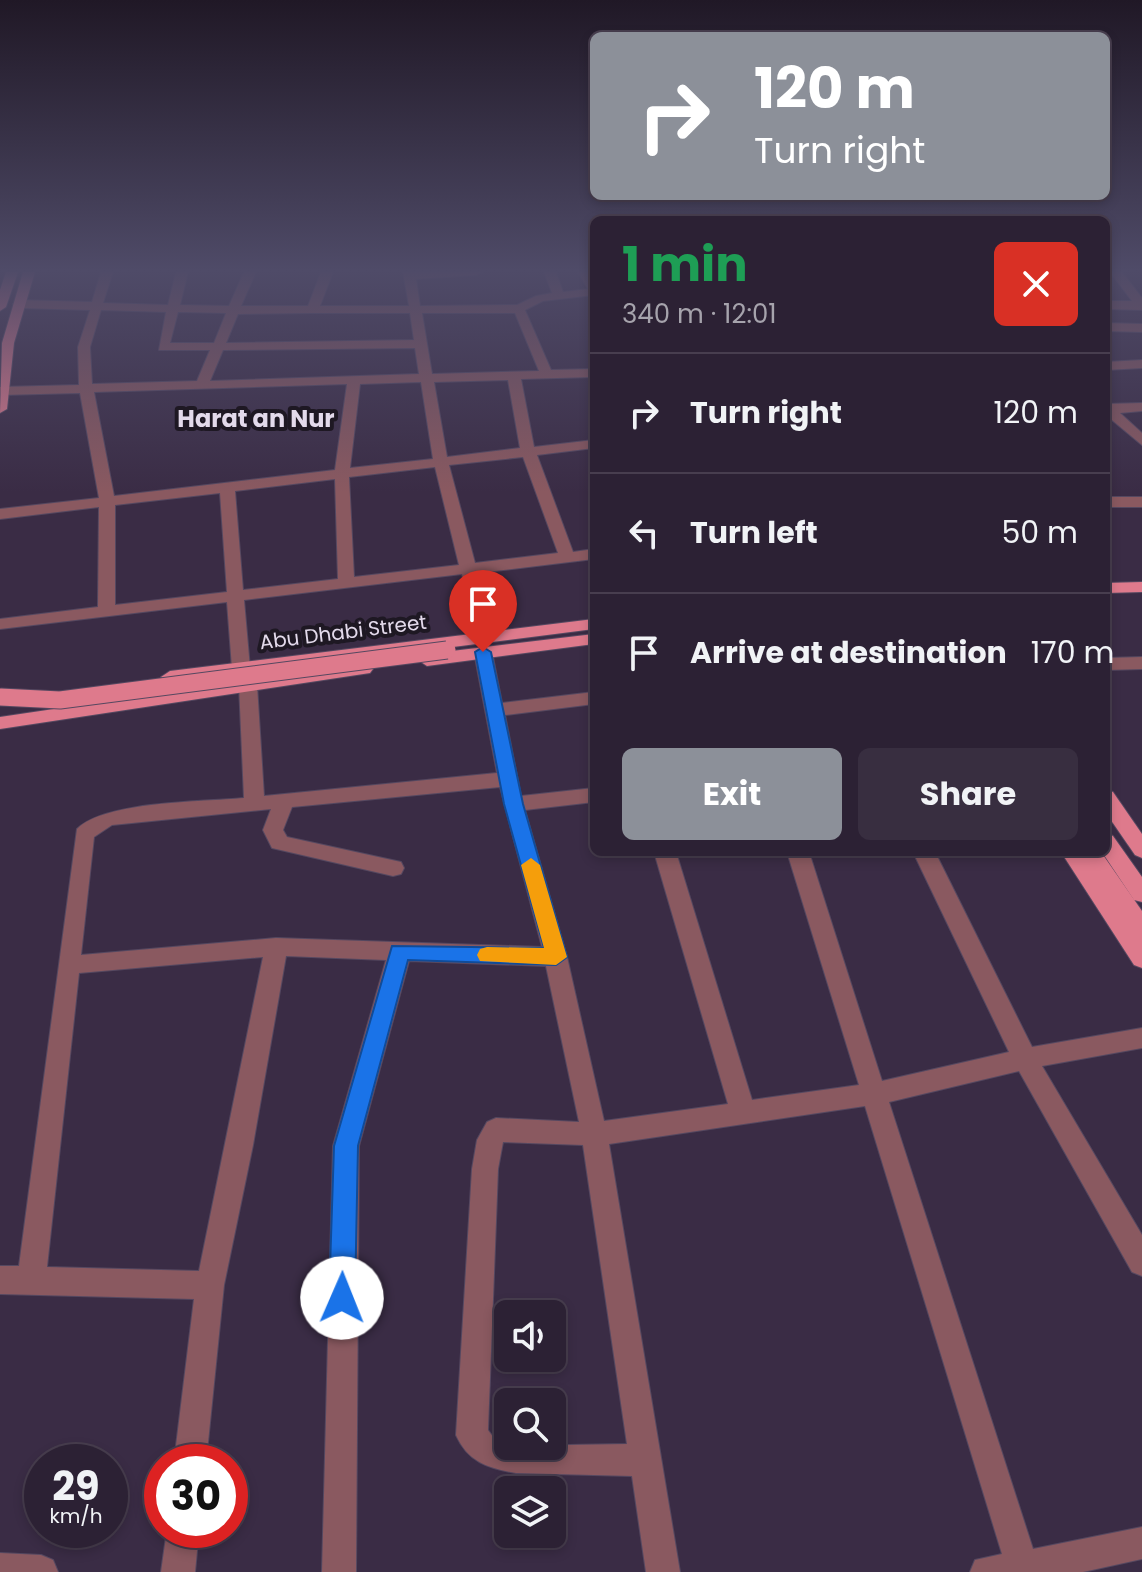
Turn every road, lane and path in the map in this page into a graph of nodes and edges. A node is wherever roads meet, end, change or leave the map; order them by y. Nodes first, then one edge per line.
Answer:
1 (8, 345) edge
2 (84, 345) edge
3 (163, 345) edge
4 (351, 345) edge
5 (420, 345) edge
6 (534, 345) edge
7 (218, 348) junction
8 (1142, 364) edge
9 (1110, 366) edge
10 (546, 373) junction
11 (590, 373) edge
12 (513, 374) junction
13 (425, 377) junction
14 (354, 380) junction
15 (203, 382) junction
16 (86, 387) junction
17 (1, 391) edge
18 (1142, 407) edge
19 (0, 409) edge
20 (1110, 409) edge
21 (1110, 412) edge
22 (1142, 441) edge
23 (590, 444) edge
24 (528, 451) junction
25 (440, 460) junction
26 (342, 474) junction
27 (227, 489) junction
28 (107, 501) junction
29 (1110, 502) edge
30 (1142, 502) edge
31 (0, 514) edge
32 (590, 554) edge
33 (567, 557) junction
34 (470, 568) junction
35 (1142, 575) edge
36 (1110, 576) edge
37 (346, 583) junction
38 (1142, 587) edge
39 (1110, 588) edge
40 (237, 596) junction
41 (106, 613) junction
42 (0, 624) edge
43 (590, 625) edge
44 (590, 639) edge
45 (484, 644) junction
46 (1142, 663) edge
47 (1110, 664) edge
48 (245, 676) junction
49 (0, 691) edge
50 (117, 694) junction
51 (29, 697) junction
52 (590, 698) edge
53 (0, 699) edge
54 (493, 710) junction
55 (0, 723) edge
56 (511, 792) junction
57 (590, 795) edge
58 (284, 801) junction
59 (1110, 803) edge
60 (254, 804) junction
61 (1110, 849) edge
62 (1142, 850) edge
63 (666, 856) edge
64 (799, 856) edge
65 (926, 856) edge
66 (1075, 856) edge
67 (1095, 856) edge
68 (393, 868) dead end
69 (1126, 883) edge
70 (1142, 929) edge
71 (276, 947) junction
72 (400, 952) junction
73 (556, 957) junction
74 (1142, 959) edge
75 (71, 965) junction
76 (1142, 1038) edge
77 (1025, 1059) junction
78 (875, 1094) junction
79 (743, 1112) junction
80 (594, 1134) junction
81 (1142, 1262) edge
82 (32, 1279) junction
83 (0, 1280) edge
84 (210, 1285) junction
85 (192, 1444) edge
86 (646, 1460) junction
87 (1142, 1543) edge
88 (181, 1548) edge
89 (0, 1570) edge
90 (1024, 1570) edge
91 (41, 1572) edge
92 (178, 1572) edge
93 (339, 1572) edge
94 (663, 1572) edge
95 (987, 1572) edge

1 - 17 main road
2 - 16 street
3 - 7 street
4 - 7 street
5 - 13 street
6 - 10 street
7 - 15 street
8 - 9 street
10 - 11 street
10 - 12 street
12 - 13 street
12 - 24 street
13 - 14 street
13 - 25 street
14 - 15 street
14 - 26 street
15 - 16 street
16 - 17 street
16 - 28 street
17 - 19 main road
18 - 20 street
21 - 22 street
23 - 24 street
24 - 25 street
24 - 33 street
25 - 26 street
25 - 34 street
26 - 27 street
26 - 37 street
27 - 28 street
27 - 40 street
28 - 31 street
28 - 41 street
29 - 30 street
32 - 33 street
33 - 34 street
34 - 37 street
34 - 45 street
35 - 36 main road
37 - 40 street
38 - 39 main road
40 - 41 street
40 - 48 street
41 - 42 street
43 - 45 main road
44 - 45 main road
45 - 48 main road
45 - 53 main road, bridge
45 - 54 street
46 - 47 street
48 - 50 main road
48 - 60 street
49 - 51 main road
50 - 51 main road
50 - 55 main road
51 - 53 main road
52 - 54 street
54 - 56 street
56 - 57 street
56 - 58 street
56 - 73 street
58 - 60 street
58 - 68 street
59 - 62 main road
60 - 75 street
61 - 69 main road
63 - 79 street
64 - 78 street
65 - 77 street
66 - 74 main road
67 - 69 main road
69 - 70 main road
71 - 72 street
71 - 75 street
71 - 84 street
72 - 73 street
72 - 93 street
73 - 80 street
75 - 82 street
76 - 77 street
77 - 78 street
77 - 81 street
78 - 79 street
78 - 90 street
79 - 80 street
80 - 86 street
80 - 86 street
82 - 83 street
82 - 84 street
84 - 85 street
86 - 94 street
87 - 90 street
88 - 92 street
89 - 91 street
90 - 95 street

